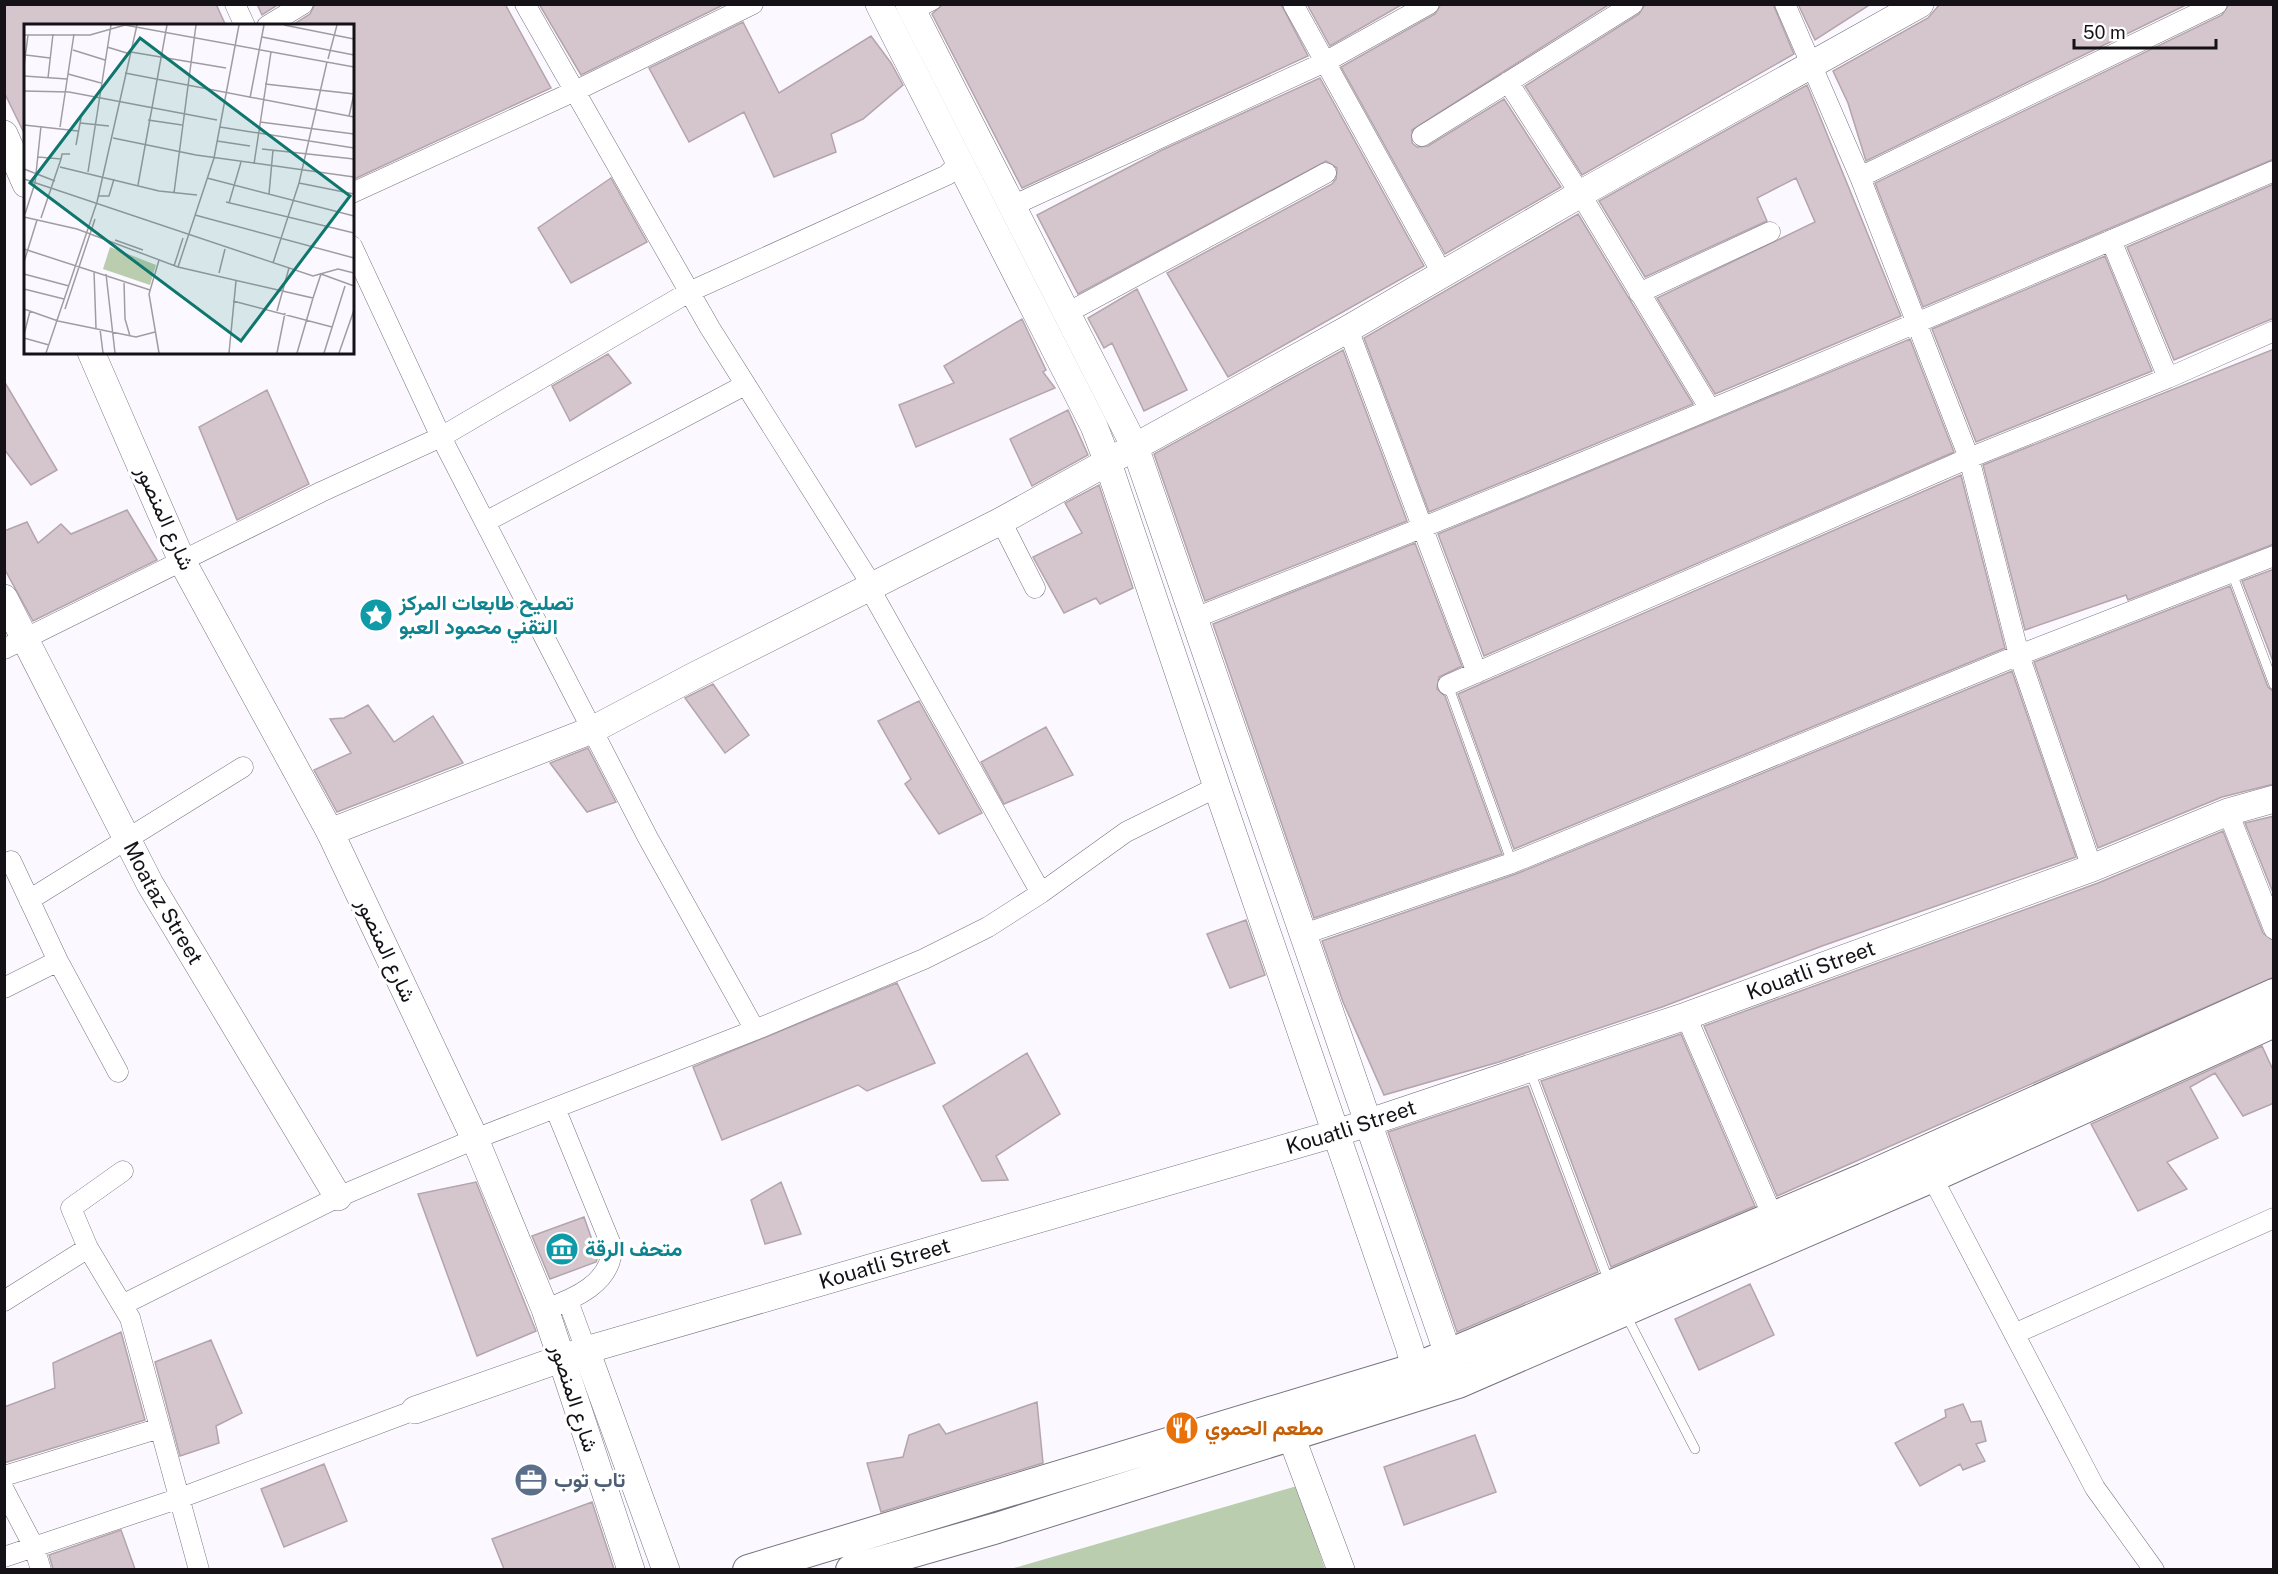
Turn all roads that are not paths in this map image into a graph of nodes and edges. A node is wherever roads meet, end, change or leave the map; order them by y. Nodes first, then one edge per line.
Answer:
1 (235, 4) edge
2 (303, 4) edge
3 (525, 4) edge
4 (753, 4) edge
5 (879, 4) edge
6 (1293, 4) edge
7 (1429, 4) edge
8 (1633, 4) edge
9 (1785, 4) edge
10 (1920, 4) edge
11 (2217, 4) edge
12 (920, 8) edge
13 (244, 24) edge
14 (270, 24) edge
15 (1325, 62) junction
16 (1812, 65) junction
17 (1508, 82) junction
18 (575, 91) junction
19 (1422, 136) dead end
20 (961, 161) junction
21 (2274, 171) edge
22 (1326, 172) dead end
23 (1860, 177) junction
24 (354, 192) edge
25 (1581, 195) junction
26 (1012, 206) junction
27 (1770, 232) dead end
28 (2111, 240) junction
29 (354, 250) edge
30 (1443, 275) junction
31 (689, 292) junction
32 (1640, 293) junction
33 (1067, 313) junction
34 (1917, 323) junction
35 (1348, 329) junction
36 (2274, 331) edge
37 (92, 354) edge
38 (2168, 378) junction
39 (745, 385) junction
40 (1710, 409) junction
41 (441, 437) junction
42 (1135, 447) junction
43 (1968, 458) junction
44 (1107, 460) junction
45 (1001, 520) junction
46 (485, 522) junction
47 (1421, 530) junction
48 (2274, 556) edge
49 (183, 561) junction
50 (2232, 573) junction
51 (873, 587) junction
52 (1035, 588) dead end
53 (4, 598) edge
54 (1192, 619) junction
55 (15, 644) edge
56 (2019, 655) junction
57 (1477, 673) junction
58 (1448, 685) joint
59 (2274, 685) edge
60 (592, 730) junction
61 (243, 767) dead end
62 (1217, 787) junction
63 (2274, 799) edge
64 (2228, 812) junction
65 (330, 832) junction
66 (127, 840) junction
67 (11, 861) dead end
68 (1512, 863) junction
69 (2092, 868) junction
70 (1041, 893) junction
71 (30, 900) junction
72 (2274, 929) edge
73 (1301, 935) junction
74 (58, 961) junction
75 (4, 988) edge
76 (2274, 994) edge
77 (1686, 1016) junction
78 (2274, 1022) edge
79 (755, 1030) junction
80 (1529, 1068) junction
81 (118, 1072) dead end
82 (555, 1108) junction
83 (1366, 1122) junction
84 (1337, 1132) junction
85 (476, 1139) junction
86 (123, 1171) dead end
87 (1932, 1177) junction
88 (338, 1197) junction
89 (1773, 1217) junction
90 (2274, 1218) edge
91 (88, 1248) junction
92 (1617, 1299) junction
93 (4, 1301) edge
94 (122, 1305) junction
95 (557, 1305) junction
96 (2014, 1334) junction
97 (574, 1354) junction
98 (1416, 1368) junction
99 (1453, 1369) junction
100 (1423, 1396) junction
101 (415, 1410) joint
102 (160, 1428) junction
103 (1291, 1436) junction
104 (1695, 1449) dead end
105 (4, 1476) edge
106 (4, 1490) edge
107 (180, 1498) junction
108 (34, 1547) junction
109 (4, 1557) edge
110 (41, 1569) edge
111 (200, 1569) edge
112 (631, 1569) edge
113 (666, 1569) edge
114 (748, 1569) edge
115 (851, 1569) edge
116 (1341, 1569) edge
117 (2154, 1569) edge

1 - 13 street
2 - 14 street
3 - 18 street
4 - 18 street
5 - 20 street
6 - 15 street
7 - 15 street
8 - 17 street
9 - 16 street
10 - 16 street
11 - 23 street
12 - 26 street
15 - 26 street
15 - 30 street
16 - 23 street
16 - 25 street
17 - 19 street
17 - 25 street
18 - 24 street
18 - 31 street
20 - 31 street
20 - 44 street
21 - 28 street
22 - 33 street
23 - 34 street
25 - 30 street
25 - 32 street
26 - 33 street
27 - 32 street
28 - 34 street
28 - 38 street
29 - 41 street
30 - 35 street
31 - 39 street
31 - 41 street
32 - 40 street
33 - 42 street
34 - 40 street
34 - 43 street
35 - 42 street
35 - 47 street
36 - 38 street
37 - 49 street, شارع المنصور
38 - 43 street
39 - 46 street
39 - 51 street
40 - 47 street
41 - 46 street
41 - 49 street
42 - 44 street
42 - 54 street
43 - 56 street
43 - 57 street
44 - 45 street
44 - 62 street
45 - 51 street
45 - 52 street
46 - 60 street
47 - 54 street
47 - 57 street
48 - 50 street
49 - 55 street
49 - 65 street, شارع المنصور
50 - 56 street
50 - 59 lane
51 - 60 street
51 - 70 street
53 - 55 street, Moataz Street
54 - 73 street
55 - 66 street, Moataz Street
56 - 68 street
56 - 69 street
57 - 58 street
58 - 68 lane
60 - 65 street
60 - 79 street
61 - 66 street
62 - 70 street
62 - 84 street
63 - 64 street, Kouatli Street
64 - 69 street, Kouatli Street
64 - 72 street
65 - 85 street, شارع المنصور
66 - 71 street
66 - 88 street, Moataz Street
67 - 71 street
68 - 73 street
69 - 77 street, Kouatli Street
70 - 79 street
71 - 74 street
73 - 83 street
74 - 75 street
74 - 81 street
76 - 89 main road
77 - 80 street, Kouatli Street
77 - 89 street
78 - 87 main road
79 - 82 street
80 - 83 street, Kouatli Street
80 - 92 lane
82 - 85 street
82 - 95 street
83 - 84 street, Kouatli Street
83 - 99 street
84 - 97 street, Kouatli Street
84 - 98 street
85 - 88 street
85 - 95 street, شارع المنصور
86 - 91 street
87 - 92 main road
87 - 96 street
88 - 94 street
89 - 92 main road
90 - 96 street
91 - 93 street
91 - 94 street
92 - 99 main road
92 - 104 lane
94 - 102 street
95 - 97 street, شارع المنصور
96 - 117 street
97 - 101 street, Kouatli Street
97 - 112 street, شارع المنصور
97 - 113 street, شارع المنصور
98 - 99 main road
98 - 100 street
98 - 114 main road
99 - 100 main road
100 - 103 main road
101 - 107 street
102 - 105 street
102 - 107 street
103 - 115 main road
103 - 116 street
106 - 108 street
107 - 108 street
107 - 111 street
108 - 109 street
108 - 110 street

